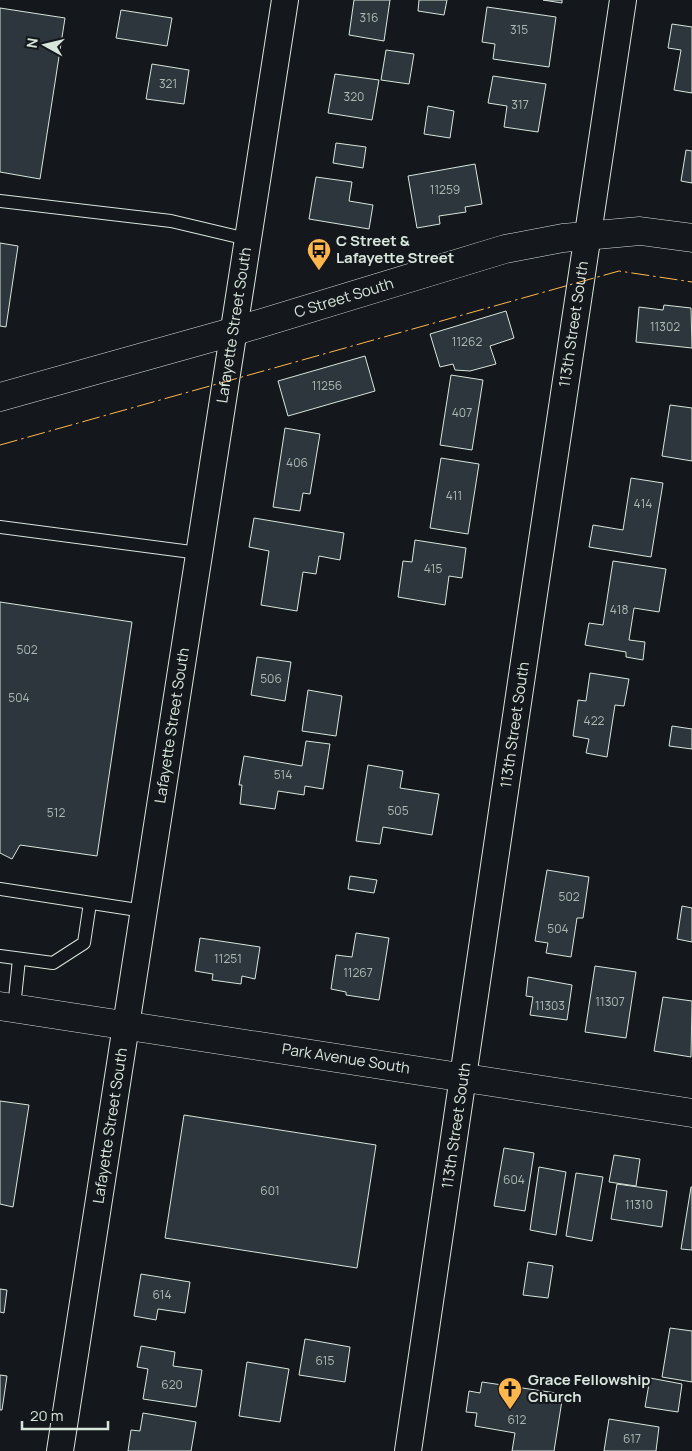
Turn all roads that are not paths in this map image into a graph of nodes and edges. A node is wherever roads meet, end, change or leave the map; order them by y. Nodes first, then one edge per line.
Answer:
1 (285, 0) edge
2 (623, 0) edge
3 (0, 201) edge
4 (587, 236) junction
5 (692, 238) edge
6 (247, 239) junction
7 (232, 332) junction
8 (0, 397) edge
9 (0, 527) edge
10 (199, 552) junction
11 (0, 889) edge
12 (90, 903) junction
13 (144, 911) junction
14 (0, 956) edge
15 (19, 959) junction
16 (7, 1007) edge
17 (126, 1026) junction
18 (465, 1076) junction
19 (692, 1114) edge
20 (60, 1451) edge
21 (408, 1451) edge

1 - 6 street, Lafayette Street South
2 - 4 street, 113th Street South
3 - 6 lane
4 - 5 main road, C Street South
4 - 7 main road, C Street South
4 - 18 street, 113th Street South
6 - 7 street, Lafayette Street South
7 - 8 main road, C Street South
7 - 10 street, Lafayette Street South
9 - 10 lane
10 - 13 street, Lafayette Street South
11 - 12 lane
12 - 13 lane
12 - 15 lane
13 - 17 street, Lafayette Street South
14 - 15 lane
15 - 16 lane
16 - 17 main road, Park Avenue South
17 - 18 main road, Park Avenue South
17 - 20 street, Lafayette Street South
18 - 19 main road, Park Avenue South
18 - 21 street, 113th Street South

